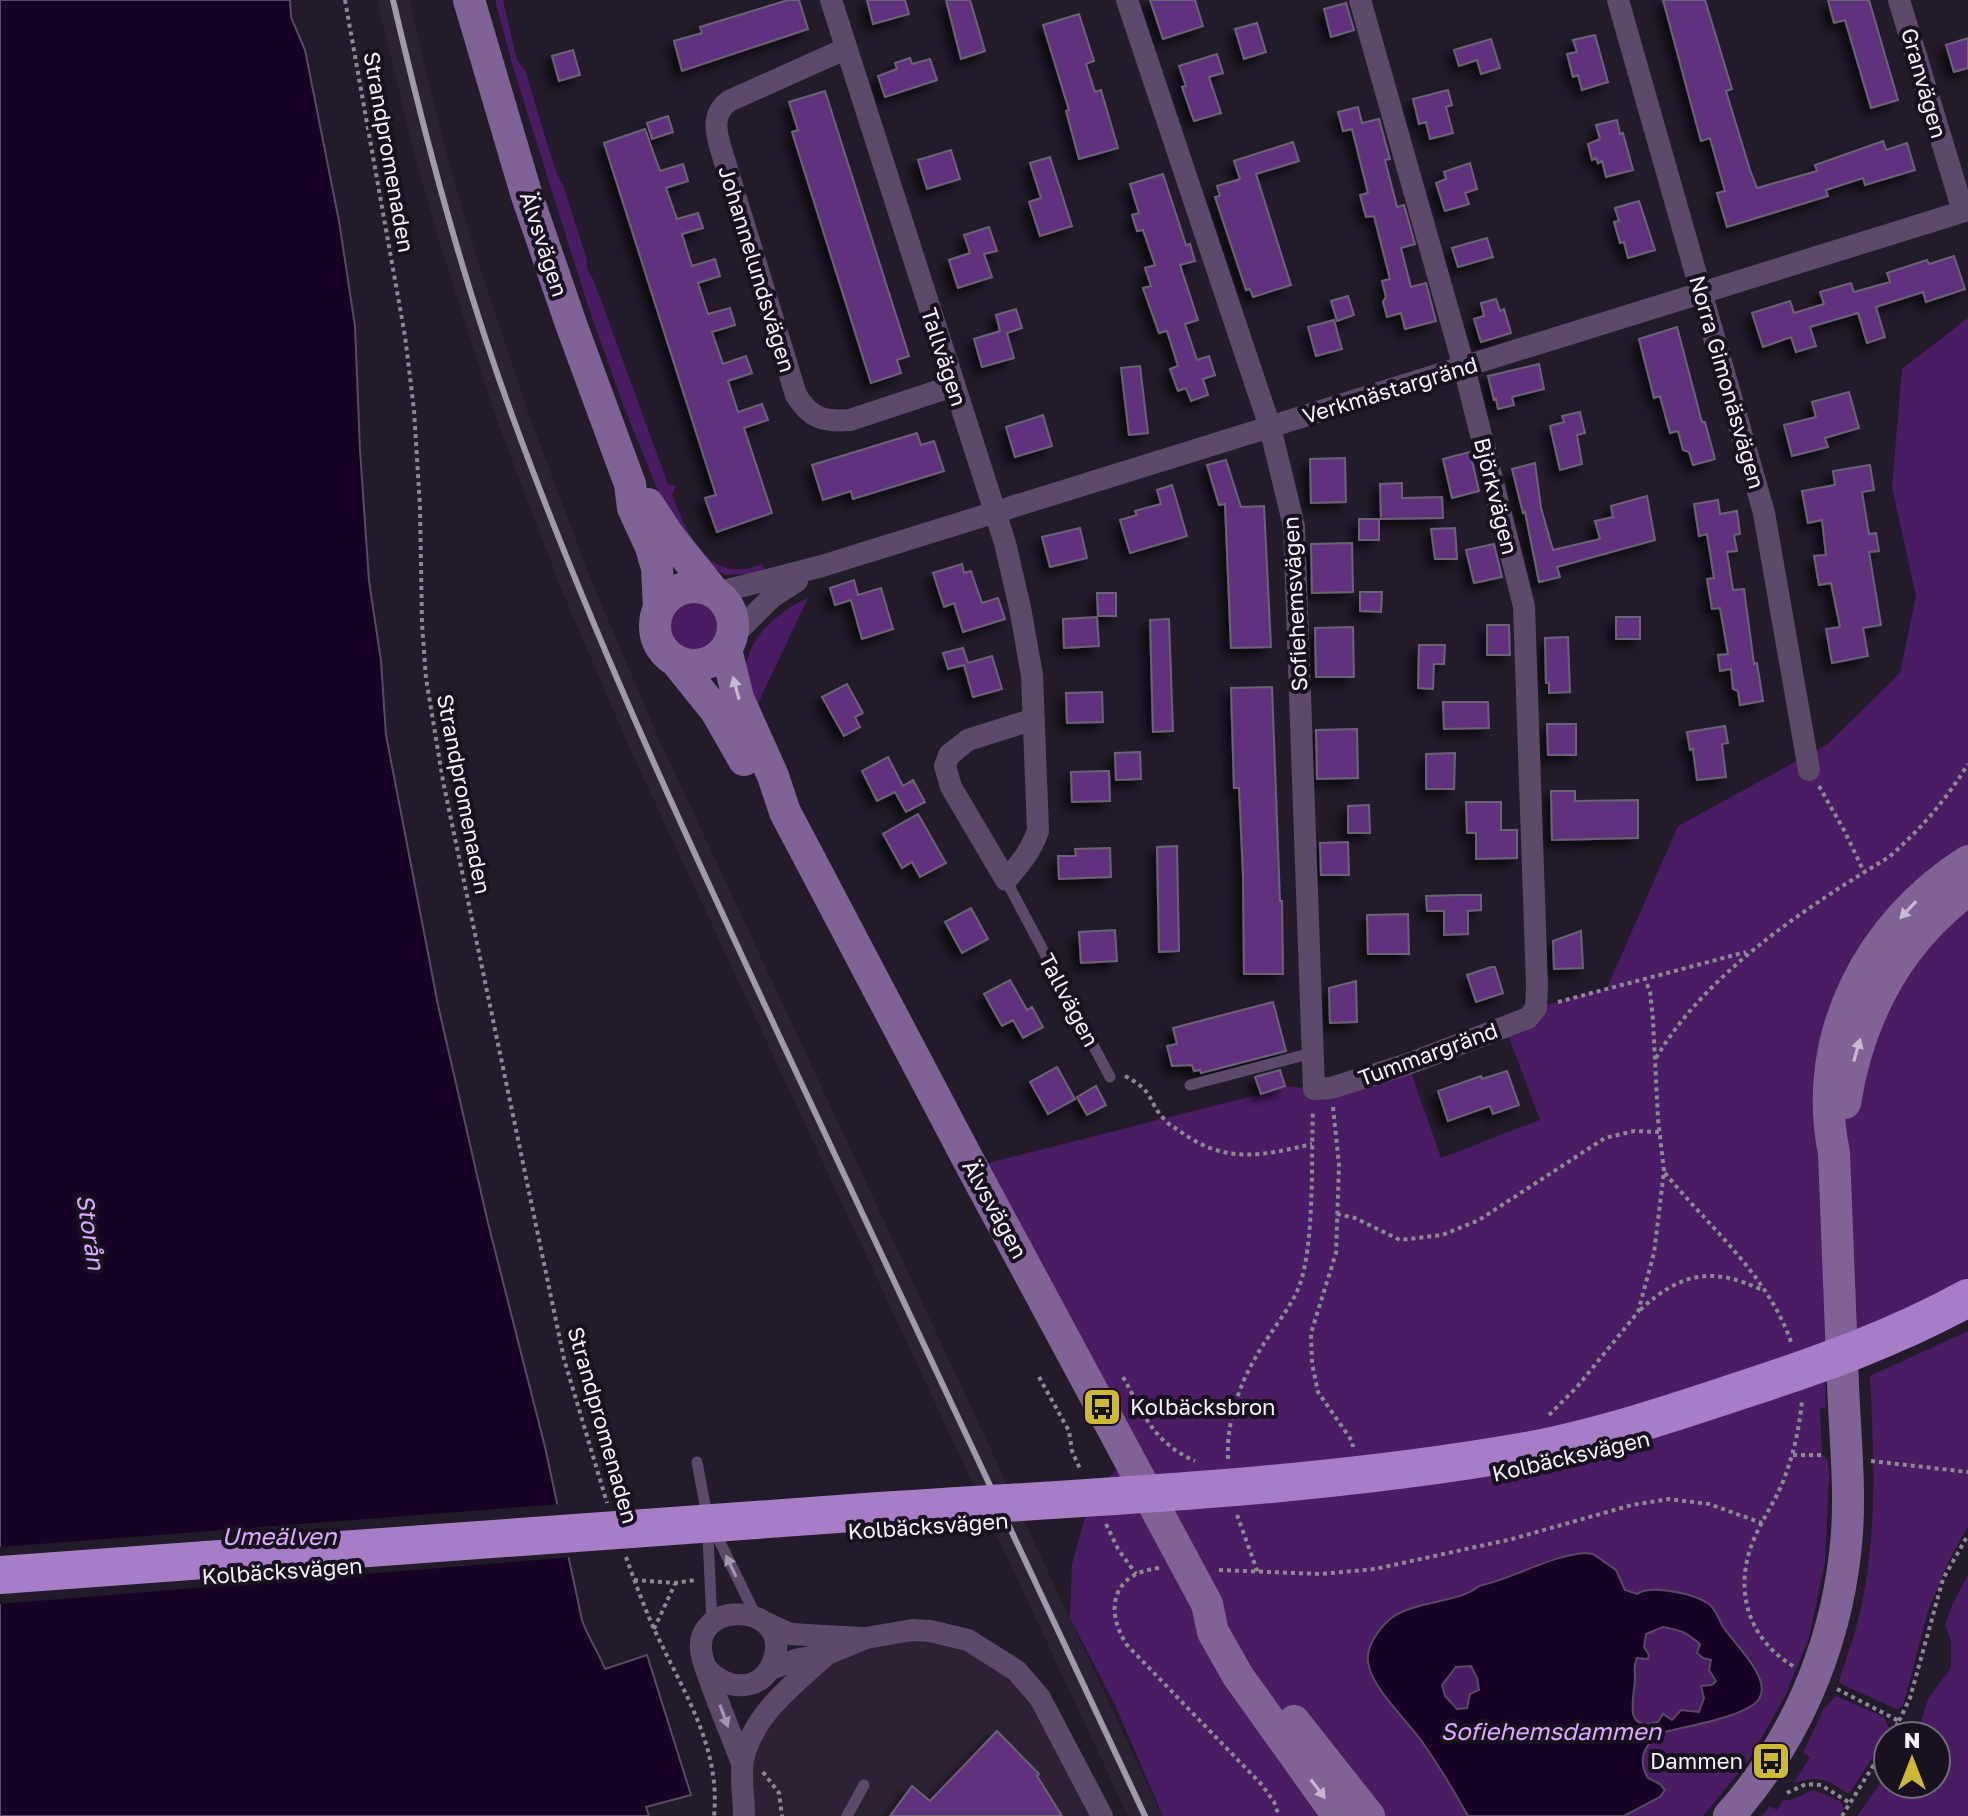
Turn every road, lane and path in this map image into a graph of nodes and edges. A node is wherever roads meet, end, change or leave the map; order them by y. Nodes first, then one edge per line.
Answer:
1 (345, 0) edge
2 (469, 0) edge
3 (831, 0) edge
4 (1127, 0) edge
5 (1360, 0) edge
6 (1618, 0) edge
7 (1899, 0) edge
8 (845, 49) junction
9 (1966, 210) edge
10 (1703, 292) junction
11 (1464, 367) junction
12 (953, 386) junction
13 (1270, 427) junction
14 (630, 484) junction
15 (996, 512) junction
16 (812, 569) junction
17 (715, 592) junction
18 (659, 609) junction
19 (729, 643) junction
20 (675, 660) junction
21 (1034, 719) junction
22 (1968, 764) edge
23 (1809, 770) joint
24 (785, 812) junction
25 (1968, 861) edge
26 (1864, 872) junction
27 (1006, 880) junction
28 (1968, 890) edge
29 (1747, 952) junction
30 (1645, 979) junction
31 (1536, 1008) junction
32 (1312, 1053) junction
33 (1101, 1059) junction
34 (1654, 1060) junction
35 (1110, 1077) dead end
36 (1190, 1085) dead end
37 (1322, 1089) junction
38 (1659, 1132) junction
39 (1312, 1144) junction
40 (1834, 1153) junction
41 (1664, 1171) junction
42 (1337, 1214) junction
43 (1763, 1290) junction
44 (1968, 1298) edge
45 (1638, 1312) junction
46 (1968, 1321) edge
47 (1793, 1350) dead end
48 (1039, 1377) dead end
49 (1123, 1377) dead end
50 (1577, 1387) dead end
51 (1801, 1391) dead end
52 (1069, 1431) dead end
53 (1793, 1455) junction
54 (1355, 1457) dead end
55 (1834, 1457) junction
56 (1228, 1461) dead end
57 (697, 1462) dead end
58 (1204, 1464) dead end
59 (1968, 1472) edge
60 (1234, 1504) dead end
61 (610, 1512) dead end
62 (707, 1515) junction
63 (1762, 1523) junction
64 (1968, 1535) edge
65 (624, 1552) dead end
66 (1159, 1568) dead end
67 (1219, 1570) dead end
68 (1258, 1573) junction
69 (0, 1575) edge
70 (634, 1580) junction
71 (700, 1580) dead end
72 (675, 1583) junction
73 (0, 1591) edge
74 (1207, 1604) junction
75 (760, 1619) junction
76 (712, 1623) junction
77 (654, 1629) junction
78 (866, 1638) junction
79 (827, 1654) junction
80 (1794, 1666) dead end
81 (707, 1669) junction
82 (764, 1674) junction
83 (1835, 1688) dead end
84 (1897, 1720) edge
85 (1899, 1720) edge
86 (751, 1733) junction
87 (742, 1763) junction
88 (1872, 1768) edge
89 (864, 1785) dead end
90 (1787, 1793) dead end
91 (1850, 1803) junction
92 (714, 1816) edge
93 (744, 1816) edge
94 (847, 1816) edge
95 (1102, 1816) edge
96 (1279, 1816) edge
97 (1338, 1816) edge
98 (1369, 1816) edge
99 (1729, 1816) edge
100 (1842, 1816) edge

1 - 61 path, Strandpromenaden
2 - 14 main road, Älvsvägen
3 - 8 street, Tallvägen
4 - 13 street, Sofiehemsvägen
5 - 11 street, Björkvägen
6 - 10 street, Norra Gimonäsvägen
7 - 9 street, Granvägen
8 - 12 street, Tallvägen
8 - 12 street, Johannelundsvägen
9 - 10 street, Verkmästargränd
10 - 11 street, Verkmästargränd
10 - 23 street, Norra Gimonäsvägen
11 - 13 street, Verkmästargränd
11 - 31 street, Björkvägen
12 - 15 street, Tallvägen
13 - 15 street, Verkmästargränd
13 - 32 street, Sofiehemsvägen
14 - 17 main road, Älvsvägen
14 - 18 main road, Älvsvägen
15 - 16 street, Verkmästargränd
15 - 21 street, Tallvägen
16 - 17 street, Verkmästargränd
16 - 19 street, Verkmästargränd
17 - 18 main road
17 - 19 main road
18 - 20 main road
19 - 20 main road
24 -> 19 main road, Älvsvägen
20 - 24 main road, Älvsvägen
21 - 27 street, Tallvägen
21 - 27 street, Tallvägen
22 - 26 path
23 - 26 path
24 - 74 main road, Älvsvägen
25 -> 40 main road
26 - 29 path
27 - 33 lane, Tallvägen
40 -> 28 main road
29 - 30 path
29 - 34 path
30 - 31 path
30 - 34 path
31 - 37 street, Tummargränd
32 - 36 lane
32 - 37 street, Sofiehemsvägen
33 - 35 lane, Tallvägen
33 - 39 path
34 - 38 path
37 - 39 path
37 - 42 path
38 - 41 path
38 - 42 path
39 - 56 path
40 - 55 main road
41 - 43 path
41 - 45 path
42 - 54 path
43 - 45 path
43 - 47 path
44 - 69 highway, Kolbäcksvägen, bridge
45 - 50 path
46 - 73 highway, Kolbäcksvägen
48 - 52 path
49 - 58 path
51 - 53 path
53 - 55 path
53 - 63 path
55 - 59 path
55 - 99 main road
57 - 62 lane
60 - 68 path
75 -> 62 lane
62 - 76 lane
63 - 68 path
63 - 80 path
64 - 85 path
65 - 70 path, Strandpromenaden
66 - 96 path
67 - 68 path
70 - 72 path
70 - 77 path, Strandpromenaden
71 - 72 path
72 - 77 path
74 -> 97 main road, Älvsvägen
74 - 98 main road, Älvsvägen
75 - 76 street
75 - 78 street
75 - 82 street
76 - 81 street
77 - 92 path, Strandpromenaden
78 - 79 street
78 - 95 street
79 - 82 street
79 - 86 street
81 - 82 street
81 -> 87 street
82 - 86 street
83 - 84 path
86 - 87 street
87 - 93 street
88 - 91 path
89 - 94 lane
90 - 91 path
91 - 100 path

